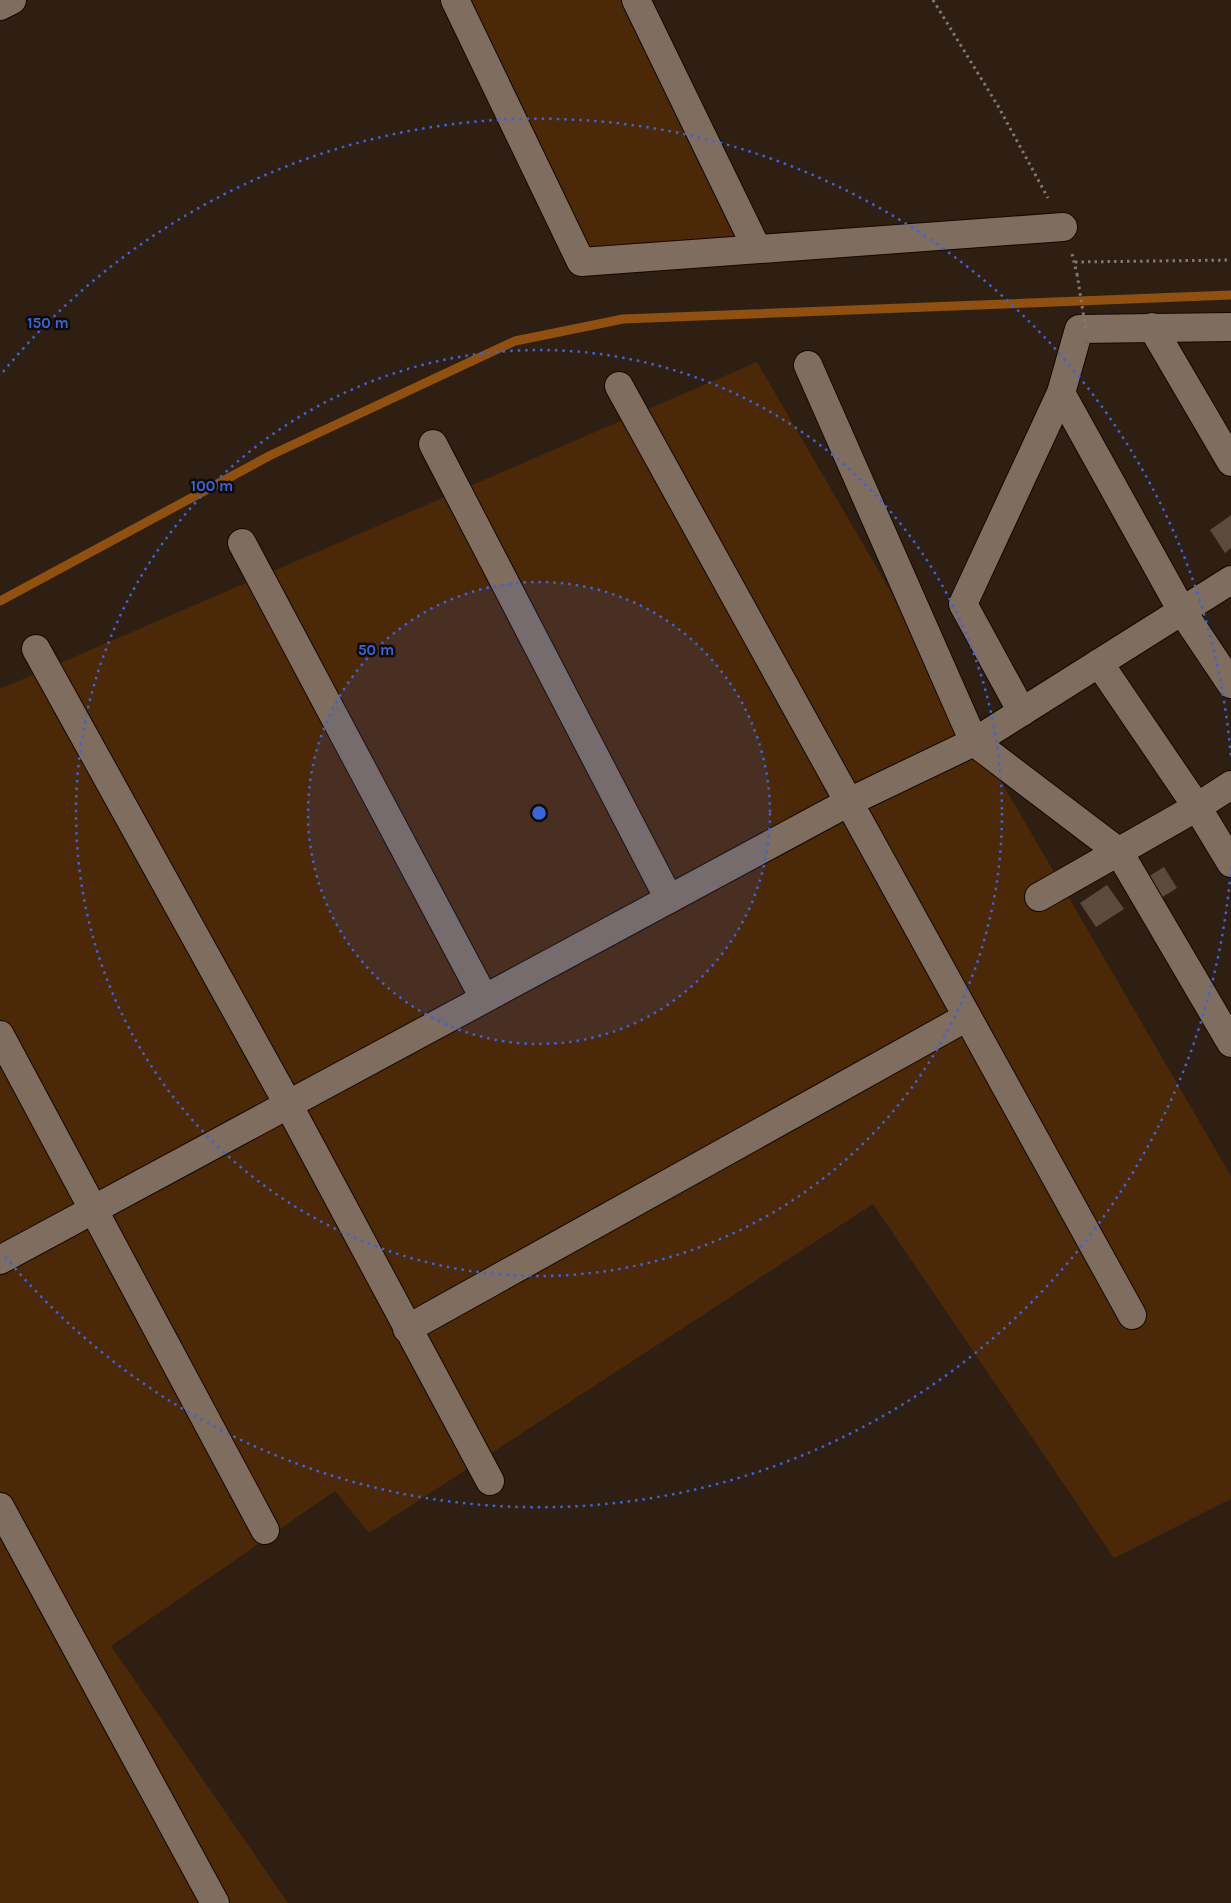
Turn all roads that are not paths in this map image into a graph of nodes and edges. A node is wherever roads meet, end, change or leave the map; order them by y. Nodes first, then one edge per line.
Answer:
1 (12, 0) edge
2 (455, 0) edge
3 (636, 0) edge
4 (0, 6) edge
5 (1063, 227) road end
6 (757, 249) junction
7 (1152, 327) junction
8 (1231, 327) edge
9 (808, 365) dead end
10 (619, 386) dead end
11 (1061, 393) junction
12 (433, 444) dead end
13 (1231, 462) edge
14 (242, 544) dead end
15 (1231, 580) edge
16 (1182, 611) junction
17 (36, 649) dead end
18 (1098, 663) junction
19 (1231, 684) edge
20 (1022, 712) junction
21 (974, 742) junction
22 (1231, 785) edge
23 (849, 802) junction
24 (1197, 807) junction
25 (1119, 852) junction
26 (1231, 863) edge
27 (1039, 897) dead end
28 (669, 898) junction
29 (484, 998) junction
30 (967, 1017) junction
31 (0, 1036) edge
32 (1231, 1043) edge
33 (288, 1104) junction
34 (93, 1209) junction
35 (0, 1260) edge
36 (1132, 1316) dead end
37 (407, 1329) junction
38 (490, 1481) dead end
39 (0, 1507) edge
40 (265, 1530) dead end
41 (215, 1903) edge

1 - 4 street
2 - 6 street
3 - 6 street
5 - 6 street
7 - 8 street
7 - 11 street
7 - 13 street
9 - 21 street
10 - 23 street
11 - 16 street
11 - 20 street
12 - 28 street
14 - 29 street
15 - 16 street
16 - 18 street
16 - 19 street
17 - 33 street
18 - 20 street
18 - 24 street
20 - 21 street
21 - 23 street
21 - 25 street
22 - 24 street
23 - 28 street
23 - 30 street
24 - 25 street
24 - 26 street
25 - 27 street
25 - 32 street
28 - 29 street
29 - 33 street
30 - 36 street
30 - 37 street
31 - 34 street
33 - 34 street
33 - 37 street
34 - 35 street
34 - 40 street
37 - 38 street
39 - 41 street

